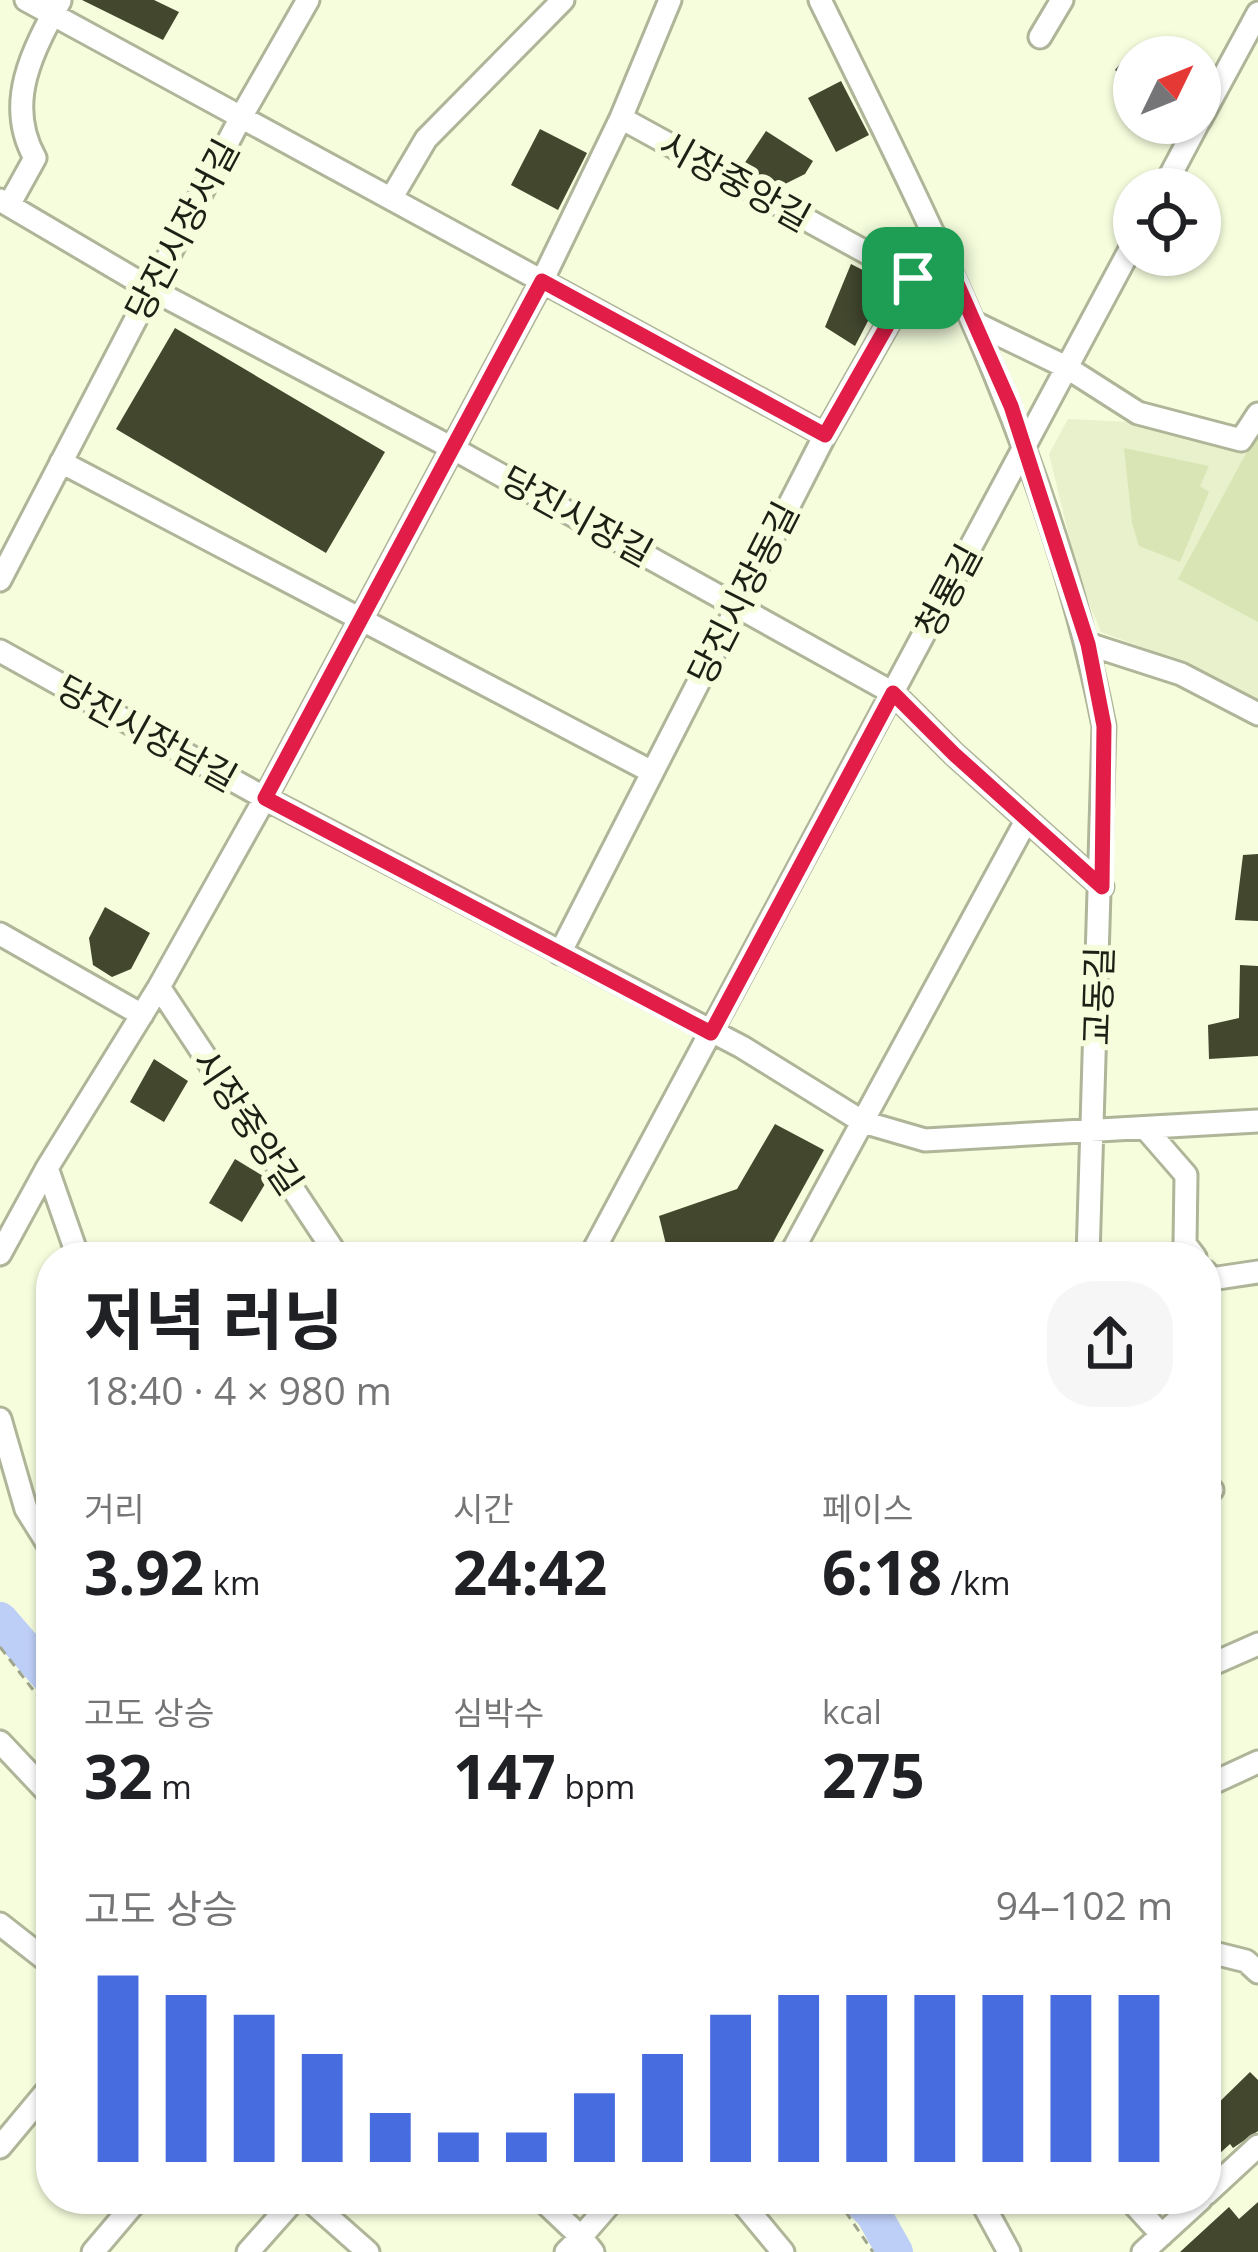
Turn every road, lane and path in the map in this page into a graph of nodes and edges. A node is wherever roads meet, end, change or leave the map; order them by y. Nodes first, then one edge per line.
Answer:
1 (26, 0) edge
2 (308, 0) edge
3 (563, 0) edge
4 (670, 0) edge
5 (820, 0) edge
6 (1062, 0) edge
7 (57, 6) edge
8 (1258, 13) edge
9 (1040, 37) dead end
10 (1221, 81) edge
11 (241, 117) junction
12 (620, 118) junction
13 (392, 197) junction
14 (5, 203) edge
15 (937, 238) junction
16 (1116, 276) edge
17 (913, 278) junction
18 (542, 281) junction
19 (152, 289) junction
20 (977, 324) junction
21 (1066, 368) junction
22 (1258, 414) edge
23 (825, 435) junction
24 (454, 449) junction
25 (1025, 449) junction
26 (61, 462) junction
27 (0, 580) edge
28 (737, 603) junction
29 (362, 618) junction
30 (1088, 644) junction
31 (0, 651) edge
32 (893, 693) junction
33 (1258, 714) edge
34 (652, 772) junction
35 (265, 798) junction
36 (1026, 820) junction
37 (1102, 887) junction
38 (0, 934) edge
39 (560, 952) junction
40 (159, 987) junction
41 (142, 1015) junction
42 (711, 1033) junction
43 (1258, 1121) edge
44 (863, 1122) junction
45 (1093, 1128) junction
46 (1146, 1129) junction
47 (47, 1168) junction
48 (73, 1242) edge
49 (328, 1242) edge
50 (598, 1242) edge
51 (797, 1242) edge
52 (1089, 1242) edge
53 (1186, 1242) edge
54 (0, 1254) edge
55 (1258, 1272) edge
56 (1221, 1278) edge
57 (0, 1419) edge
58 (36, 1525) edge
59 (1258, 1644) edge
60 (0, 1647) edge
61 (1221, 1660) edge
62 (36, 1694) edge
63 (0, 1742) edge
64 (1258, 1762) edge
65 (1221, 1779) edge
66 (36, 1780) edge
67 (0, 1924) edge
68 (36, 1952) edge
69 (1221, 1954) edge
70 (1254, 1961) edge
71 (36, 2104) edge
72 (0, 2146) edge
73 (1258, 2146) edge
74 (1221, 2180) edge
75 (125, 2214) edge
76 (282, 2214) edge
77 (325, 2214) edge
78 (553, 2214) edge
79 (603, 2214) edge
80 (751, 2214) edge
81 (847, 2214) edge
82 (988, 2214) edge
83 (1143, 2214) edge
84 (1185, 2214) edge
85 (1162, 2235) junction
86 (580, 2247) edge
87 (93, 2252) edge
88 (248, 2252) edge
89 (368, 2252) edge
90 (783, 2252) edge
91 (873, 2252) edge
92 (1009, 2252) edge
93 (1143, 2252) edge

1 - 7 street
2 - 11 street, 당진시장서길
3 - 13 street
4 - 12 street, 시장중앙길
5 - 15 street, 교동길
6 - 9 street
7 - 11 street
7 - 14 street, 당진시장길
8 - 10 street
11 - 13 street
11 - 19 street, 당진시장서길
12 - 17 street, 시장중앙길
12 - 18 street, 시장중앙길
13 - 18 street
14 - 19 street, 당진시장길
15 - 17 street, 당진시장동길
15 - 20 street, 교동길
16 - 21 street, 청룡길
17 - 23 street, 당진시장동길
18 - 23 street
18 - 24 street, 시장중앙길
19 - 24 street, 당진시장길
19 - 26 street, 당진시장서길
20 - 21 street
20 - 25 street, 교동길
21 - 22 street
21 - 25 street, 청룡길
23 - 28 street, 당진시장동길
24 - 28 street, 당진시장길
24 - 29 street
25 - 30 street, 교동길
25 - 32 street, 청룡길
26 - 27 street, 당진시장서길
26 - 29 street
28 - 32 street, 당진시장길
28 - 34 street, 당진시장동길
29 - 34 street
29 - 35 street
30 - 33 street
30 - 37 street, 교동길
31 - 35 street, 당진시장남길
32 - 36 street, 당진시장길
32 - 42 street, 청룡길
34 - 39 street, 당진시장동길
35 - 39 street, 당진시장남길
35 - 40 street
36 - 37 street, 당진시장길
36 - 44 street
37 - 45 street, 교동길
38 - 41 street
39 - 42 street, 당진시장남길
40 - 41 street
40 - 49 street, 시장중앙길
41 - 47 street
42 - 44 street, 당진시장남길
42 - 50 street, 청룡길
43 - 46 street, 당진시장남길
44 - 45 street, 당진시장남길
44 - 51 street
45 - 46 street, 당진시장남길
45 - 52 street, 교동길
46 - 53 street
47 - 48 street
47 - 54 street
55 - 56 street
57 - 58 street
59 - 61 street
60 - 62 path
63 - 66 street
64 - 65 street
67 - 68 street
69 - 70 street
71 - 72 street
73 - 74 street
75 - 87 street
76 - 88 street
77 - 89 street
78 - 86 street
79 - 86 street
80 - 90 street
81 - 91 path
82 - 92 street
83 - 85 street
84 - 85 street
85 - 93 street

